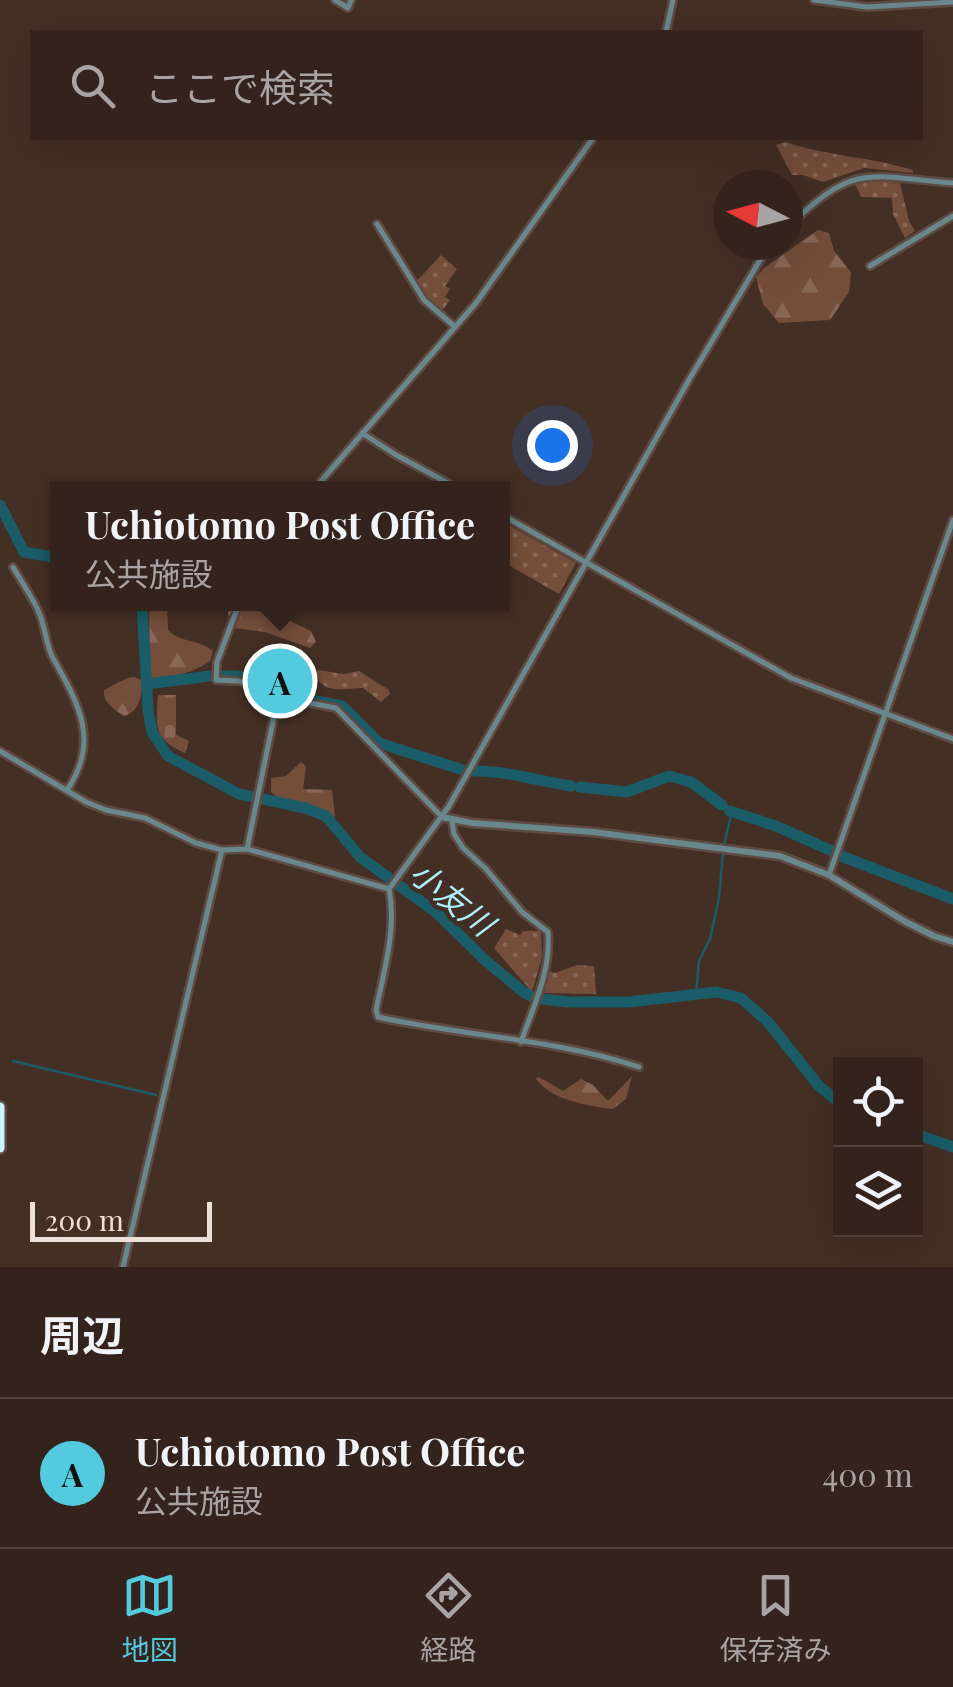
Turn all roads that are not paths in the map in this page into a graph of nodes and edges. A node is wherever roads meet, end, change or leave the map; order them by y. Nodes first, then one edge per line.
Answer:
1 (335, 0) edge
2 (350, 0) edge
3 (672, 0) edge
4 (814, 0) edge
5 (953, 2) edge
6 (666, 30) edge
7 (592, 140) edge
8 (953, 183) edge
9 (803, 213) edge
10 (953, 216) edge
11 (376, 224) dead end
12 (760, 260) edge
13 (870, 266) dead end
14 (454, 326) junction
15 (362, 433) junction
16 (321, 481) edge
17 (444, 481) edge
18 (510, 520) edge
19 (953, 520) edge
20 (588, 562) junction
21 (13, 568) dead end
22 (235, 611) edge
23 (278, 698) junction
24 (884, 715) junction
25 (953, 739) edge
26 (0, 751) edge
27 (67, 790) junction
28 (442, 818) junction
29 (452, 819) junction
30 (247, 849) junction
31 (222, 850) junction
32 (829, 875) junction
33 (389, 888) junction
34 (953, 942) edge
35 (520, 1042) junction
36 (639, 1067) dead end
37 (0, 1107) edge
38 (0, 1148) edge
39 (122, 1267) edge

1 - 2 street
3 - 6 street
4 - 5 street
7 - 14 street
8 - 9 street
10 - 13 street
11 - 14 street
12 - 20 street
14 - 15 street
15 - 16 street
15 - 17 street
18 - 20 street
19 - 24 street
20 - 24 street
20 - 28 street
21 - 27 street
22 - 23 street
23 - 28 street
23 - 30 street
24 - 25 street
24 - 32 street
26 - 27 street
27 - 31 street
28 - 29 street
28 - 33 street
29 - 32 street
29 - 35 street
30 - 31 street
30 - 33 street
31 - 39 street
32 - 34 street
33 - 35 street
35 - 36 street
37 - 38 highway

